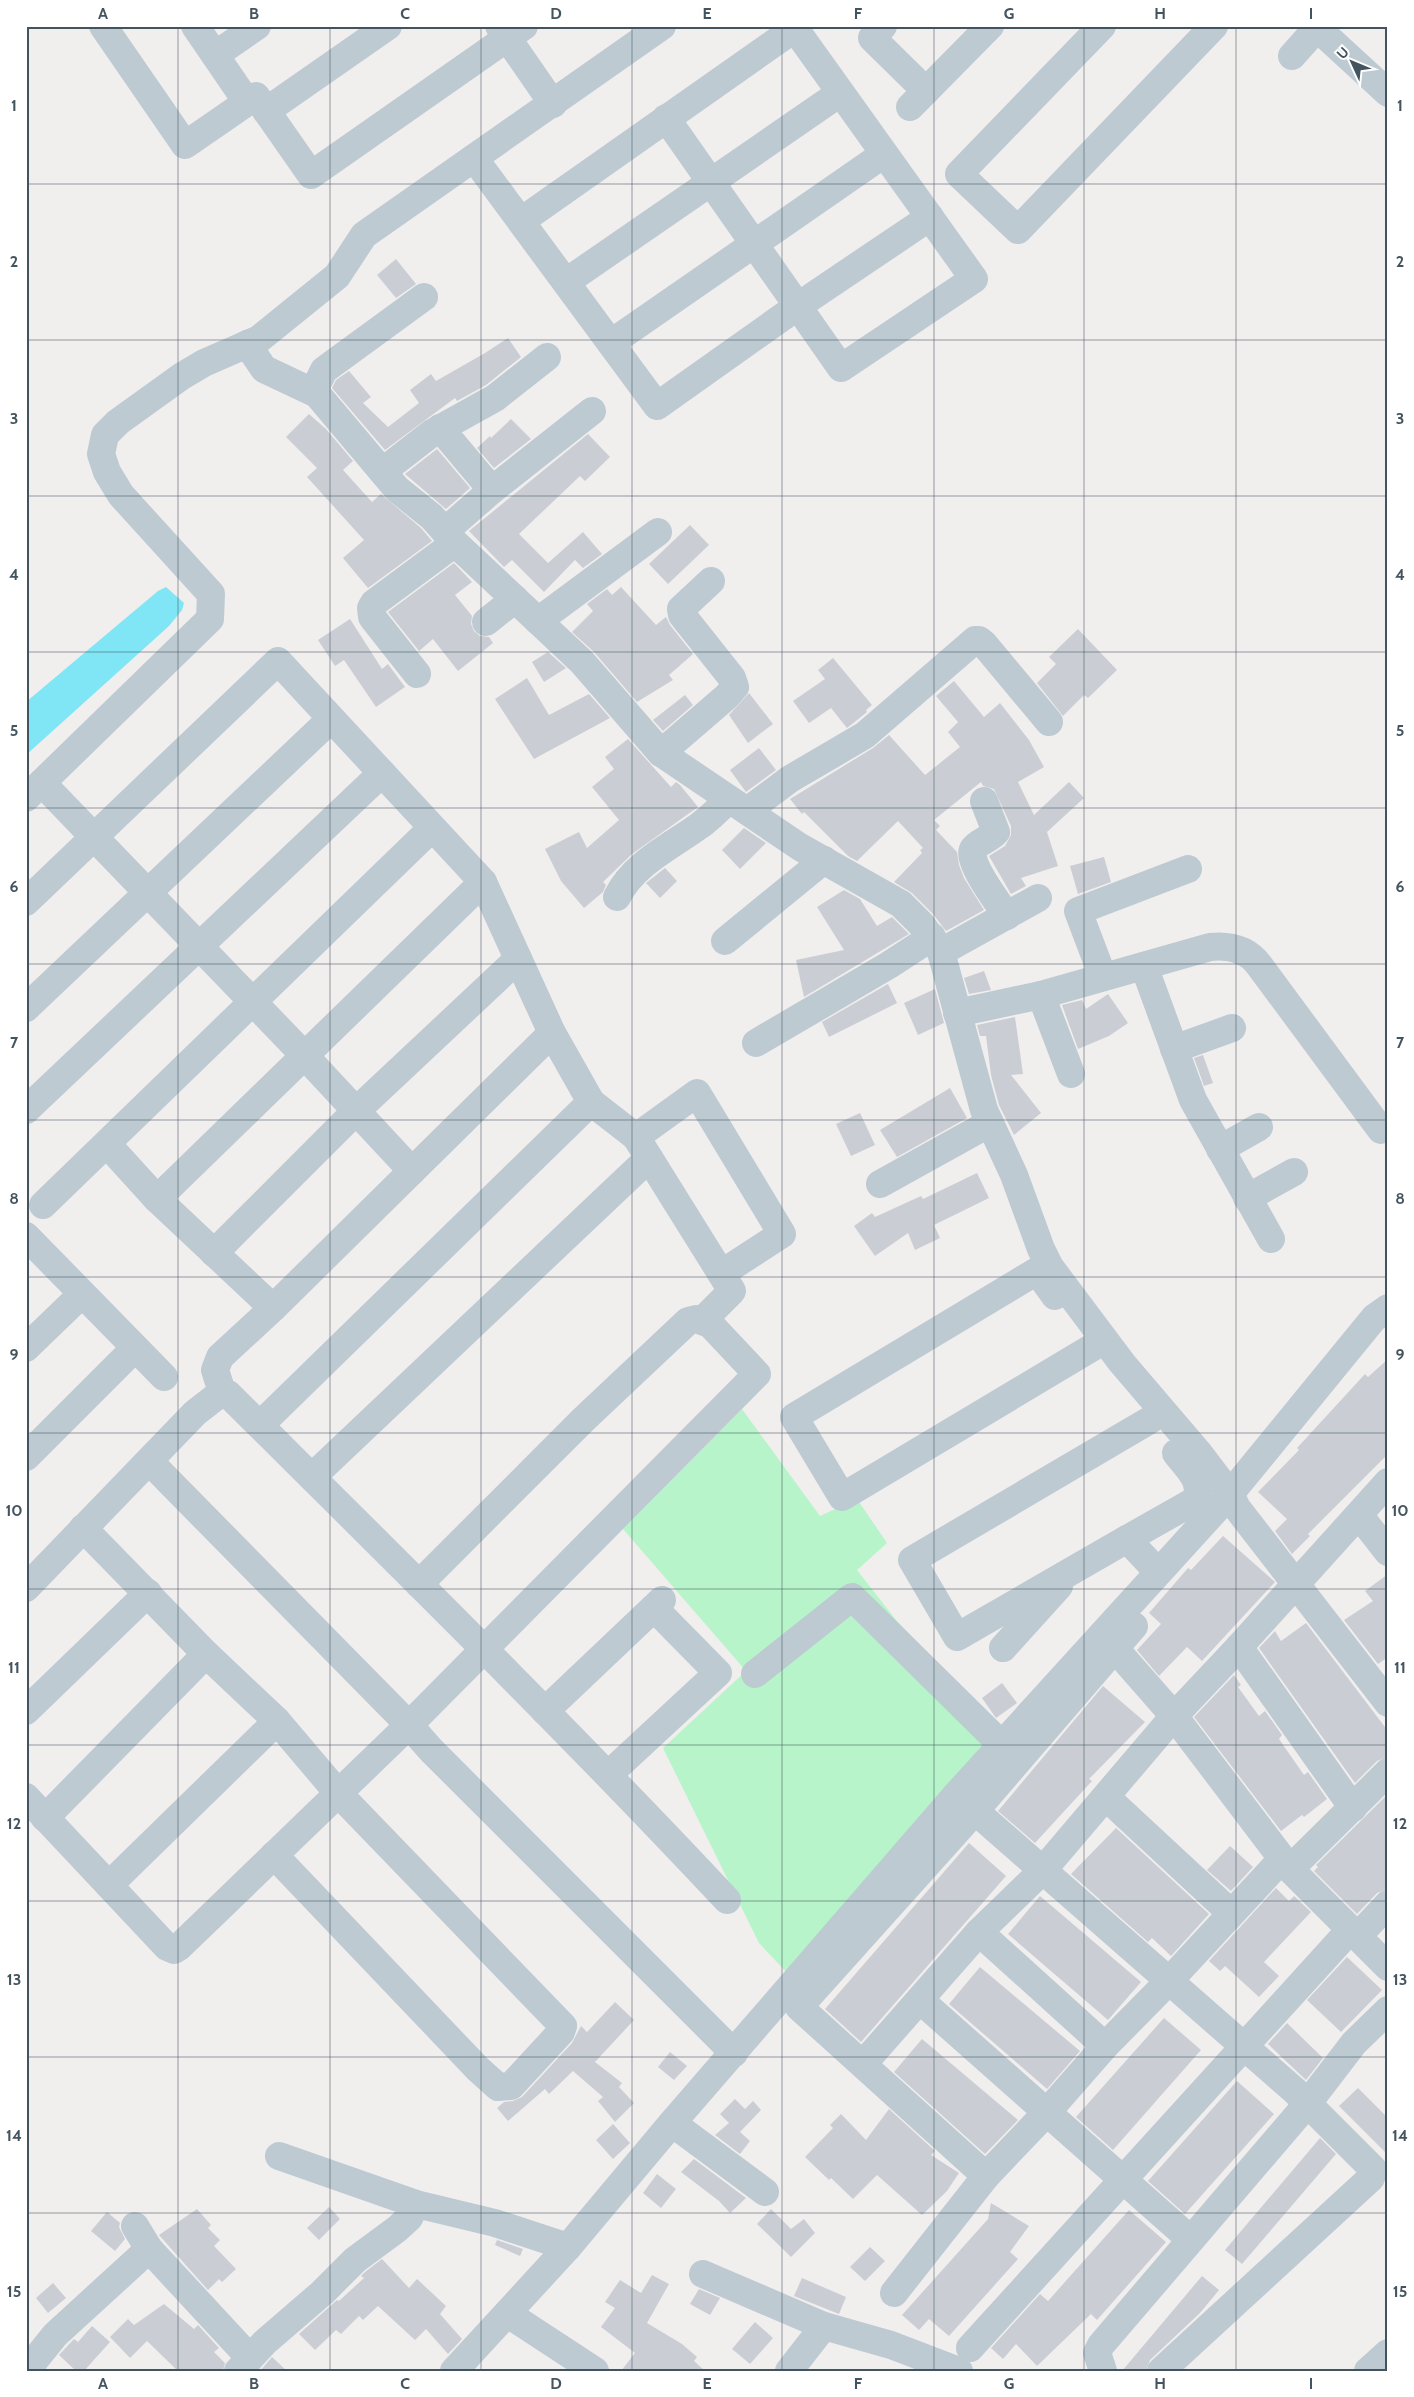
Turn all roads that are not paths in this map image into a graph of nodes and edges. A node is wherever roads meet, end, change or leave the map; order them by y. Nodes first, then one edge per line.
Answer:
1 (103, 26) edge
2 (195, 26) edge
3 (257, 26) edge
4 (388, 26) edge
5 (662, 26) edge
6 (883, 26) edge
7 (990, 26) edge
8 (1102, 26) edge
9 (1214, 26) edge
10 (1316, 27) edge
11 (794, 28) edge
12 (510, 30) edge
13 (215, 55) junction
14 (1292, 56) dead end
15 (840, 93) junction
16 (1388, 93) edge
17 (553, 104) junction
18 (257, 107) junction
19 (666, 118) junction
20 (884, 154) junction
21 (474, 158) junction
22 (710, 183) junction
23 (930, 217) junction
24 (521, 221) junction
25 (753, 244) junction
26 (566, 282) junction
27 (424, 297) dead end
28 (798, 306) junction
29 (611, 343) junction
30 (247, 344) junction
31 (547, 357) dead end
32 (317, 394) junction
33 (592, 411) dead end
34 (440, 428) junction
35 (383, 471) junction
36 (492, 490) junction
37 (658, 532) dead end
38 (450, 537) junction
39 (711, 581) dead end
40 (515, 599) junction
41 (538, 621) junction
42 (486, 622) dead end
43 (417, 674) dead end
44 (331, 718) junction
45 (1048, 722) dead end
46 (661, 753) junction
47 (382, 773) junction
48 (34, 790) edge
49 (984, 801) dead end
50 (738, 805) junction
51 (432, 828) junction
52 (93, 838) junction
53 (824, 860) junction
54 (1188, 869) dead end
55 (483, 882) junction
56 (147, 894) junction
57 (617, 897) dead end
58 (1038, 898) dead end
59 (26, 902) edge
60 (1007, 916) junction
61 (725, 941) dead end
62 (936, 944) junction
63 (198, 948) junction
64 (518, 959) junction
65 (1144, 966) junction
66 (1103, 977) junction
67 (1040, 995) junction
68 (253, 1002) junction
69 (26, 1008) edge
70 (957, 1013) junction
71 (1232, 1028) dead end
72 (552, 1033) junction
73 (756, 1043) dead end
74 (1174, 1049) junction
75 (304, 1055) junction
76 (1071, 1074) dead end
77 (591, 1102) junction
78 (26, 1110) edge
79 (356, 1111) junction
80 (990, 1123) junction
81 (1259, 1127) dead end
82 (1381, 1130) dead end
83 (107, 1144) junction
84 (643, 1147) junction
85 (1220, 1149) junction
86 (412, 1171) junction
87 (1294, 1172) dead end
88 (880, 1184) dead end
89 (1248, 1198) junction
90 (156, 1199) junction
91 (43, 1205) dead end
92 (27, 1238) edge
93 (1271, 1240) dead end
94 (214, 1253) junction
95 (722, 1273) junction
96 (82, 1294) junction
97 (273, 1308) junction
98 (1388, 1308) edge
99 (703, 1320) junction
100 (1388, 1325) edge
101 (1093, 1346) junction
102 (26, 1348) edge
103 (135, 1348) junction
104 (164, 1377) dead end
105 (222, 1392) junction
106 (1150, 1420) junction
107 (260, 1426) junction
108 (26, 1457) edge
109 (150, 1462) junction
110 (312, 1478) junction
111 (1388, 1482) edge
112 (1233, 1501) junction
113 (1359, 1515) junction
114 (83, 1528) junction
115 (1127, 1539) junction
116 (1388, 1552) edge
117 (1078, 1565) junction
118 (1157, 1571) junction
119 (1297, 1582) junction
120 (419, 1584) junction
121 (26, 1588) edge
122 (148, 1593) junction
123 (1108, 1641) junction
124 (1239, 1647) junction
125 (1003, 1648) dead end
126 (485, 1649) junction
127 (206, 1654) junction
128 (755, 1674) dead end
129 (1388, 1703) edge
130 (26, 1711) edge
131 (545, 1711) junction
132 (1174, 1716) junction
133 (277, 1721) junction
134 (409, 1725) junction
135 (1002, 1746) junction
136 (1388, 1772) edge
137 (609, 1774) junction
138 (338, 1793) junction
139 (26, 1797) edge
140 (1106, 1797) junction
141 (1353, 1808) junction
142 (975, 1811) junction
143 (45, 1818) junction
144 (274, 1855) junction
145 (1286, 1864) junction
146 (1043, 1870) junction
147 (108, 1885) junction
148 (727, 1900) dead end
149 (1388, 1904) edge
150 (1231, 1913) junction
151 (979, 1932) junction
152 (1353, 1934) junction
153 (1388, 1967) edge
154 (1170, 1981) junction
155 (920, 2000) junction
156 (1388, 2010) edge
157 (1105, 2046) junction
158 (1244, 2048) junction
159 (734, 2053) junction
160 (863, 2064) junction
161 (1308, 2103) junction
162 (1048, 2111) junction
163 (672, 2122) junction
164 (279, 2156) dead end
165 (986, 2176) junction
166 (1124, 2180) junction
167 (765, 2192) dead end
168 (416, 2204) junction
169 (1190, 2239) junction
170 (568, 2247) junction
171 (703, 2274) dead end
172 (894, 2293) dead end
173 (508, 2314) junction
174 (824, 2326) junction
175 (964, 2359) edge
176 (244, 2364) edge
177 (467, 2366) edge
178 (578, 2370) edge
179 (26, 2371) edge
180 (789, 2371) edge
181 (1103, 2371) edge
182 (1160, 2371) edge

1 - 18 street
2 - 13 street
3 - 13 street
4 - 18 street
5 - 17 street
6 - 7 street
8 - 9 street
10 - 14 street
10 - 16 street
11 - 15 street
11 - 19 street
12 - 17 street
12 - 18 street
13 - 18 street
15 - 20 street
15 - 22 street
17 - 21 street
19 - 22 street
19 - 24 street
20 - 23 street
20 - 25 street
21 - 24 street
21 - 30 street
22 - 25 street
22 - 26 street
23 - 28 street
23 - 28 street
24 - 26 street
25 - 28 street
25 - 29 street
26 - 29 street
27 - 32 street
28 - 29 street
30 - 32 street
30 - 48 street
31 - 34 street
32 - 35 street
33 - 36 street
34 - 35 street
34 - 36 street
35 - 38 street
36 - 38 street
37 - 41 street
38 - 40 street
38 - 43 street
39 - 46 street
40 - 41 street
40 - 42 street
41 - 46 street
44 - 47 street
44 - 52 street
44 - 56 street
45 - 50 street
46 - 50 street
47 - 51 street
47 - 63 street
48 - 52 street
49 - 60 street
50 - 53 street
50 - 57 street
51 - 55 street
51 - 68 street
52 - 56 street
52 - 59 street
53 - 61 street
53 - 62 street
54 - 66 street
55 - 64 street
55 - 75 street
56 - 63 street
56 - 69 street
58 - 60 street
60 - 62 street
62 - 70 street
62 - 73 street
63 - 68 street
63 - 78 street
64 - 72 street
64 - 79 street
65 - 66 street
65 - 74 street
65 - 82 street
66 - 67 street
67 - 70 street
67 - 76 street
68 - 75 street
68 - 83 street
70 - 80 street
71 - 74 street
72 - 77 street
72 - 86 street
74 - 85 street
75 - 79 street
75 - 90 street
77 - 84 street
77 - 107 street
79 - 86 street
79 - 94 street
80 - 88 street
80 - 112 street
81 - 85 street
83 - 90 street
83 - 91 street
84 - 95 street
84 - 95 street
84 - 110 street
85 - 89 street
86 - 97 street
87 - 89 street
89 - 93 street
90 - 94 street
92 - 96 street
94 - 97 street
95 - 99 street
96 - 102 street
96 - 103 street
97 - 105 street
98 - 112 street
99 - 120 street
99 - 126 street
100 - 112 street
101 - 101 street
101 - 106 street
103 - 104 street
103 - 108 street
105 - 107 street
105 - 109 street
106 - 115 street
106 - 117 street
107 - 110 street
109 - 114 street
109 - 134 street
110 - 120 street
111 - 113 street
112 - 118 street
112 - 119 street
112 - 123 street
113 - 116 street
113 - 119 street
114 - 121 street
114 - 122 street
115 - 117 street
115 - 118 street
117 - 125 street
118 - 123 street
119 - 124 street
119 - 129 street
120 - 126 street
122 - 127 street
122 - 130 street
123 - 132 street
123 - 135 street
123 - 142 street
124 - 132 street
124 - 141 street
126 - 131 street
126 - 134 street
127 - 133 street
127 - 143 street
128 - 135 street
131 - 137 street
131 - 137 street
132 - 140 street
132 - 145 street
133 - 138 street
133 - 147 street
134 - 138 street
134 - 159 street
135 - 159 street
136 - 141 street
137 - 148 street
138 - 144 street
138 - 144 street
139 - 143 street
140 - 146 street
140 - 150 street
141 - 145 street
142 - 146 street
142 - 160 street
143 - 147 street
144 - 147 street
145 - 150 street
145 - 152 street
146 - 151 street
146 - 154 street
149 - 152 street
150 - 154 street
151 - 155 street
151 - 157 street
152 - 153 street
152 - 158 street
154 - 157 street
154 - 158 street
155 - 160 street
155 - 162 street
156 - 161 street
157 - 162 street
158 - 161 street
158 - 166 street
159 - 163 street
160 - 165 street
161 - 169 street
161 - 182 street
162 - 165 street
162 - 166 street
163 - 167 street
163 - 170 street
164 - 168 street
165 - 172 street
166 - 169 street
166 - 175 street
168 - 170 street
168 - 176 street
169 - 181 street
170 - 173 street
171 - 174 street
173 - 177 street
173 - 178 street
174 - 175 street
174 - 180 street
176 - 179 street

